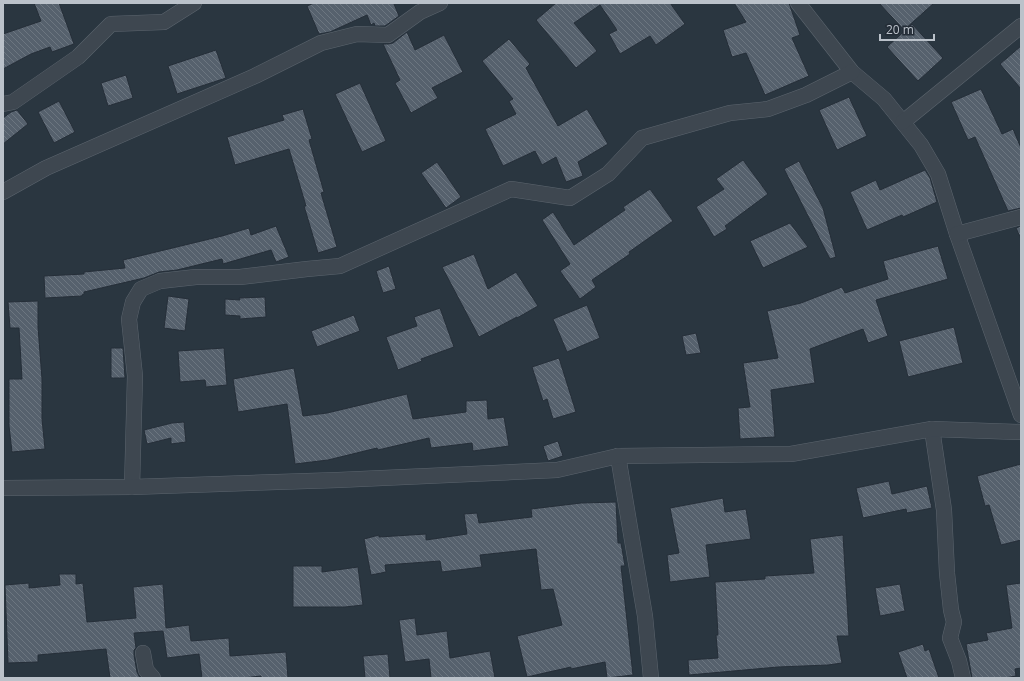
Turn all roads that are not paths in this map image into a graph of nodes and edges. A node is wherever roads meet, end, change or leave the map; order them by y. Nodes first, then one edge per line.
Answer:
1 (194, 3) edge
2 (440, 3) edge
3 (798, 3) edge
4 (1021, 26) edge
5 (852, 72) junction
6 (3, 104) edge
7 (903, 122) junction
8 (3, 192) edge
9 (1021, 217) edge
10 (957, 234) junction
11 (1021, 415) edge
12 (932, 429) junction
13 (1021, 432) edge
14 (618, 456) junction
15 (132, 487) junction
16 (3, 488) edge
17 (143, 653) dead end
18 (153, 678) edge
19 (651, 678) edge
20 (963, 678) edge

1 - 6 street
2 - 8 street
3 - 5 street
4 - 7 street
5 - 7 street
5 - 15 street
7 - 10 street
9 - 10 street
10 - 11 street
12 - 13 street
12 - 14 street
12 - 20 street
14 - 15 street
14 - 19 street
15 - 16 street
17 - 18 street

